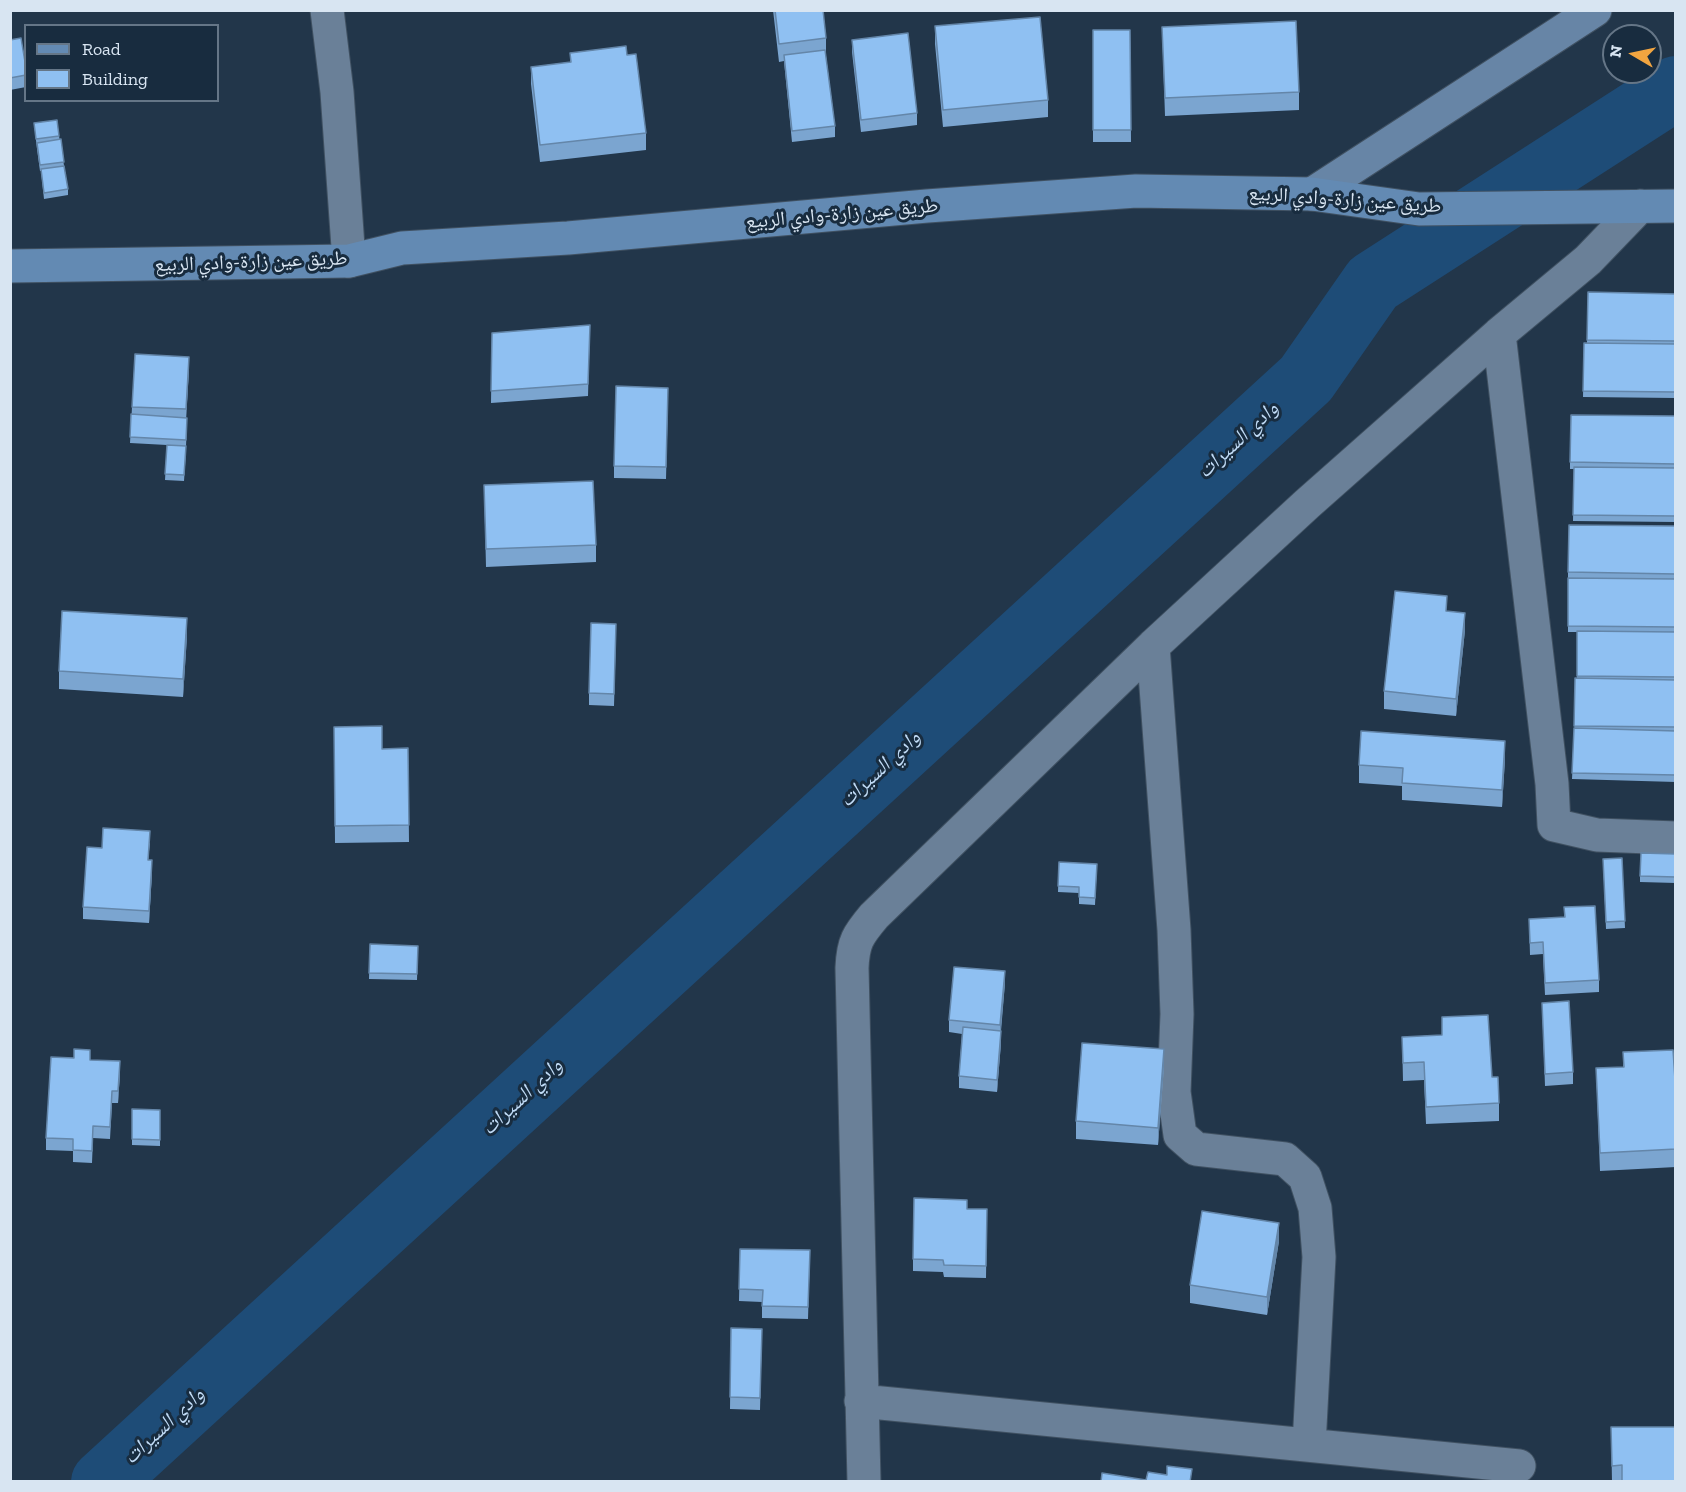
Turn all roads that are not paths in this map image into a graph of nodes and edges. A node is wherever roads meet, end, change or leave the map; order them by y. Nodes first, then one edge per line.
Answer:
1 (327, 10) edge
2 (1595, 10) edge
3 (1312, 194) junction
4 (1640, 206) junction
5 (1676, 206) edge
6 (349, 261) junction
7 (10, 266) edge
8 (1499, 334) junction
9 (1153, 646) junction
10 (1676, 838) edge
11 (861, 1401) junction
12 (1309, 1445) junction
13 (1519, 1466) dead end
14 (864, 1482) edge

1 - 6 street
2 - 3 main road
3 - 4 main road, طريق عين زارة-وادي الربيع
3 - 6 main road, طريق عين زارة-وادي الربيع
4 - 5 main road, طريق عين زارة-وادي الربيع
4 - 8 street
6 - 7 main road, طريق عين زارة-وادي الربيع
8 - 9 street
8 - 10 street
9 - 11 street
9 - 12 street
11 - 12 street
11 - 14 street
12 - 13 street

